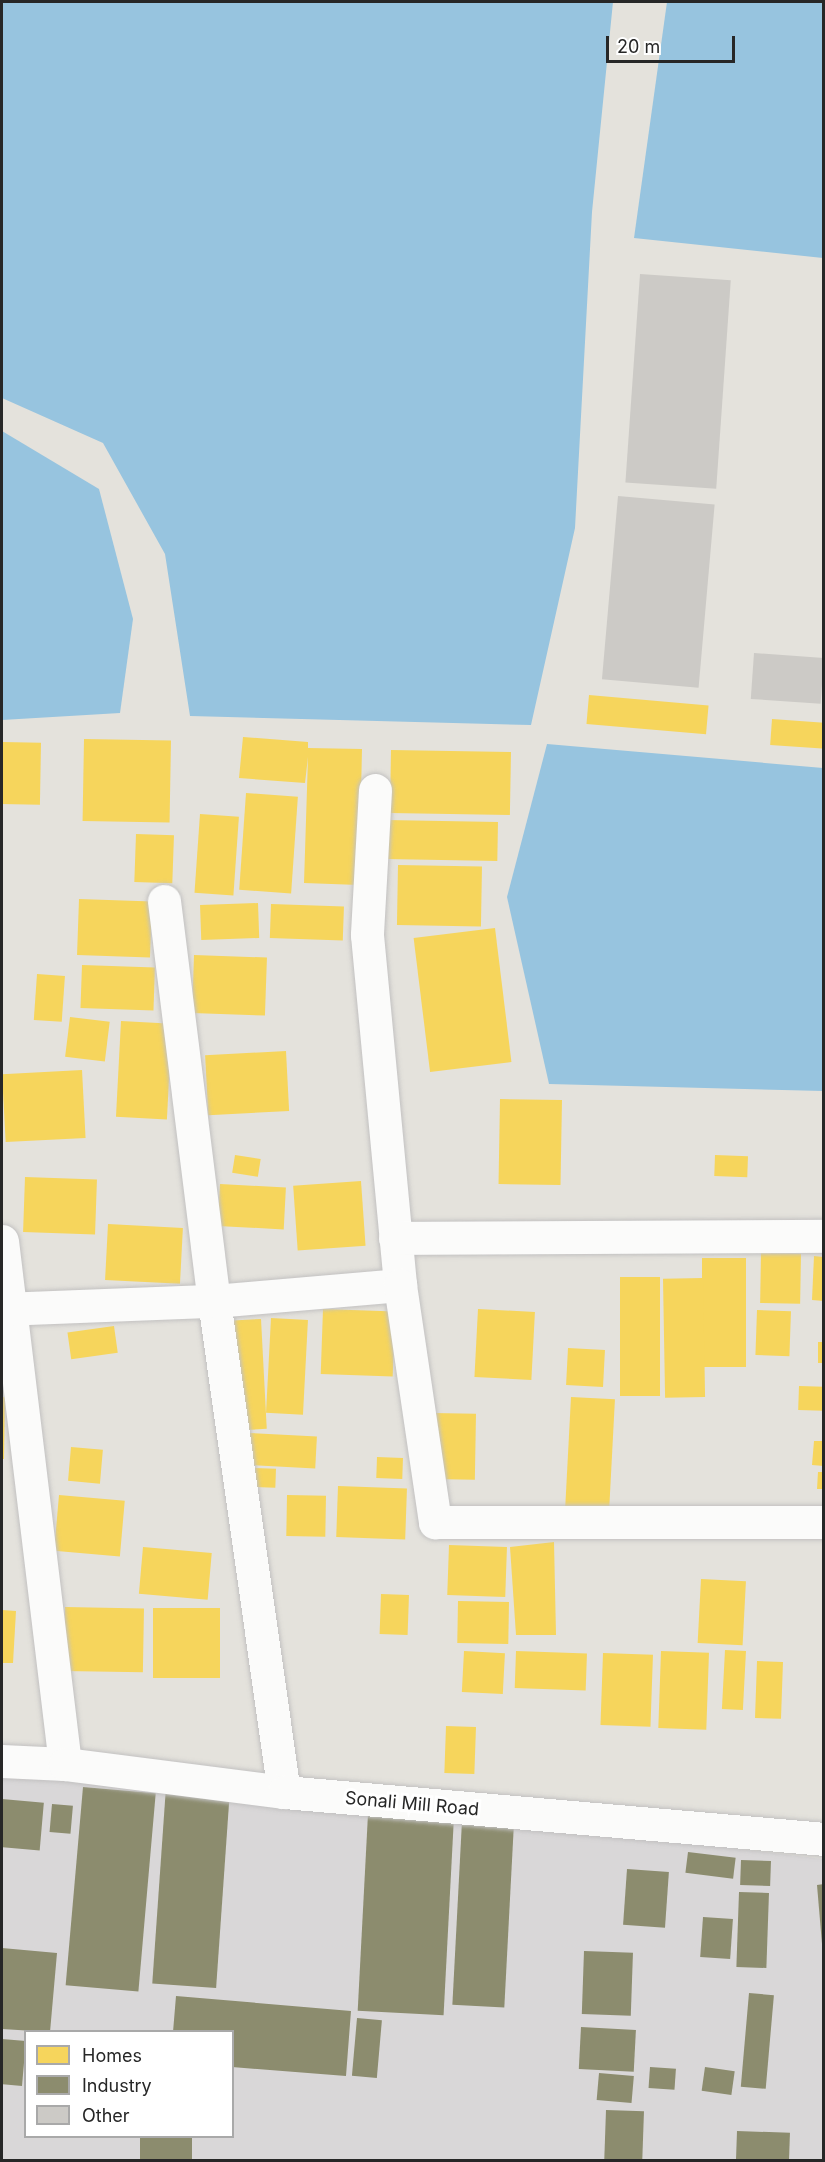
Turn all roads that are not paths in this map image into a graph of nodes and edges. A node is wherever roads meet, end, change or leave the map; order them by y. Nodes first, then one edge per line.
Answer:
1 (375, 790) dead end
2 (164, 901) dead end
3 (824, 1236) edge
4 (395, 1238) junction
5 (2, 1241) edge
6 (400, 1285) junction
7 (214, 1301) junction
8 (6, 1308) edge
9 (824, 1522) edge
10 (2, 1761) edge
11 (65, 1764) junction
12 (284, 1792) junction
13 (824, 1839) edge

1 - 4 street
2 - 7 street
3 - 4 street
4 - 6 street
5 - 8 street
6 - 7 street
6 - 9 street
7 - 8 street
7 - 12 street
8 - 11 street
10 - 11 street, Sonali Mill Road
11 - 12 street, Sonali Mill Road
12 - 13 street, Sonali Mill Road

